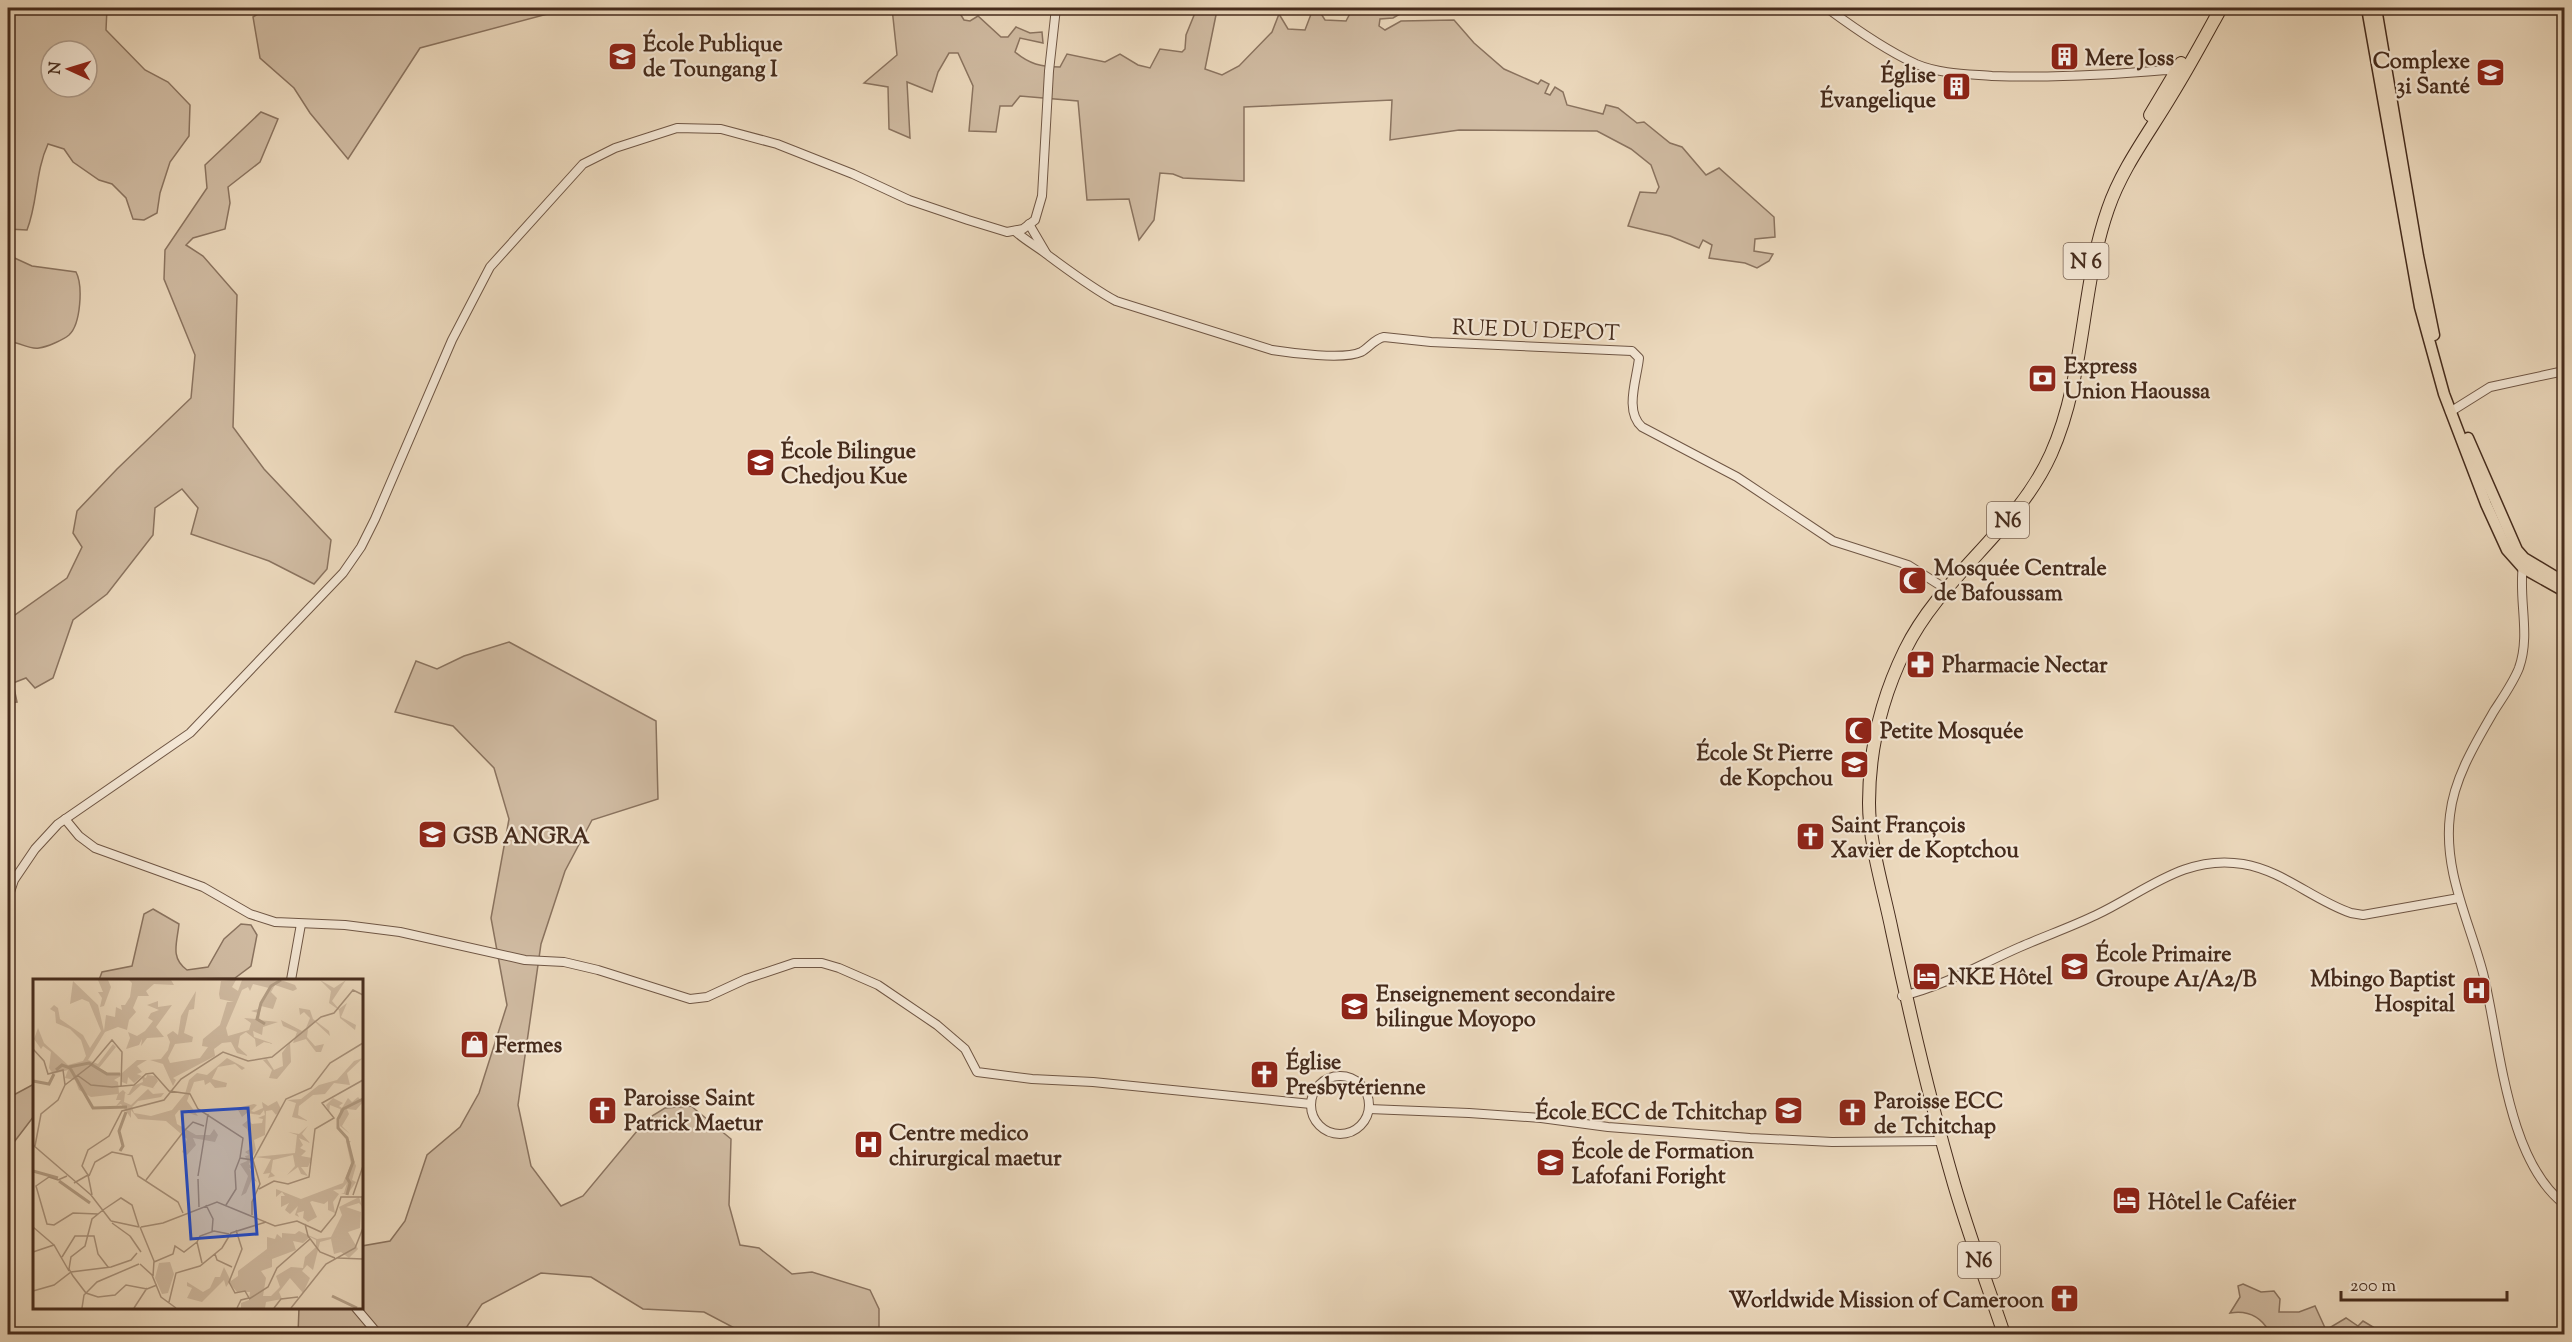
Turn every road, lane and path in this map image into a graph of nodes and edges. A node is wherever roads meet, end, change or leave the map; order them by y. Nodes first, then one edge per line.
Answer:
1 (1056, 8) edge
2 (1827, 8) edge
3 (2212, 8) edge
4 (2221, 8) edge
5 (2367, 8) edge
6 (2376, 8) edge
7 (2205, 29) junction
8 (2379, 54) junction
9 (2180, 73) junction
10 (1029, 224) junction
11 (1015, 231) junction
12 (1046, 254) junction
13 (2080, 321) joint
14 (2565, 371) edge
15 (2453, 410) junction
16 (2524, 563) junction
17 (2565, 582) edge
18 (1943, 587) junction
19 (2565, 591) edge
20 (65, 819) junction
21 (8, 897) edge
22 (2459, 898) junction
23 (301, 924) junction
24 (291, 979) edge
25 (1904, 996) junction
26 (1311, 1104) junction
27 (1369, 1109) junction
28 (1939, 1141) junction
29 (2565, 1204) edge
30 (1972, 1253) junction
31 (357, 1309) edge
32 (378, 1335) edge
33 (1996, 1335) edge
34 (2004, 1335) edge

1 - 10 street
2 - 9 street
3 - 7 highway
4 - 7 highway
5 - 8 main road
6 - 8 main road
7 - 9 highway
8 - 15 main road
9 - 13 highway, N 6
10 - 11 street
10 - 12 street
11 - 12 street
11 - 20 street
12 - 18 street, RUE DU DEPOT
13 - 18 highway, N6
14 - 15 street
15 - 16 main road
16 - 17 main road
16 - 19 main road
16 - 22 street
18 - 25 highway, N6
20 - 21 street
20 - 23 street
22 - 25 street
22 - 29 street
23 - 24 street
23 - 26 street
25 - 28 highway, N6
26 - 27 street
26 - 27 street
27 - 28 street
28 - 30 highway, N6
30 - 33 highway, N6
30 - 34 highway, N6
31 - 32 street

